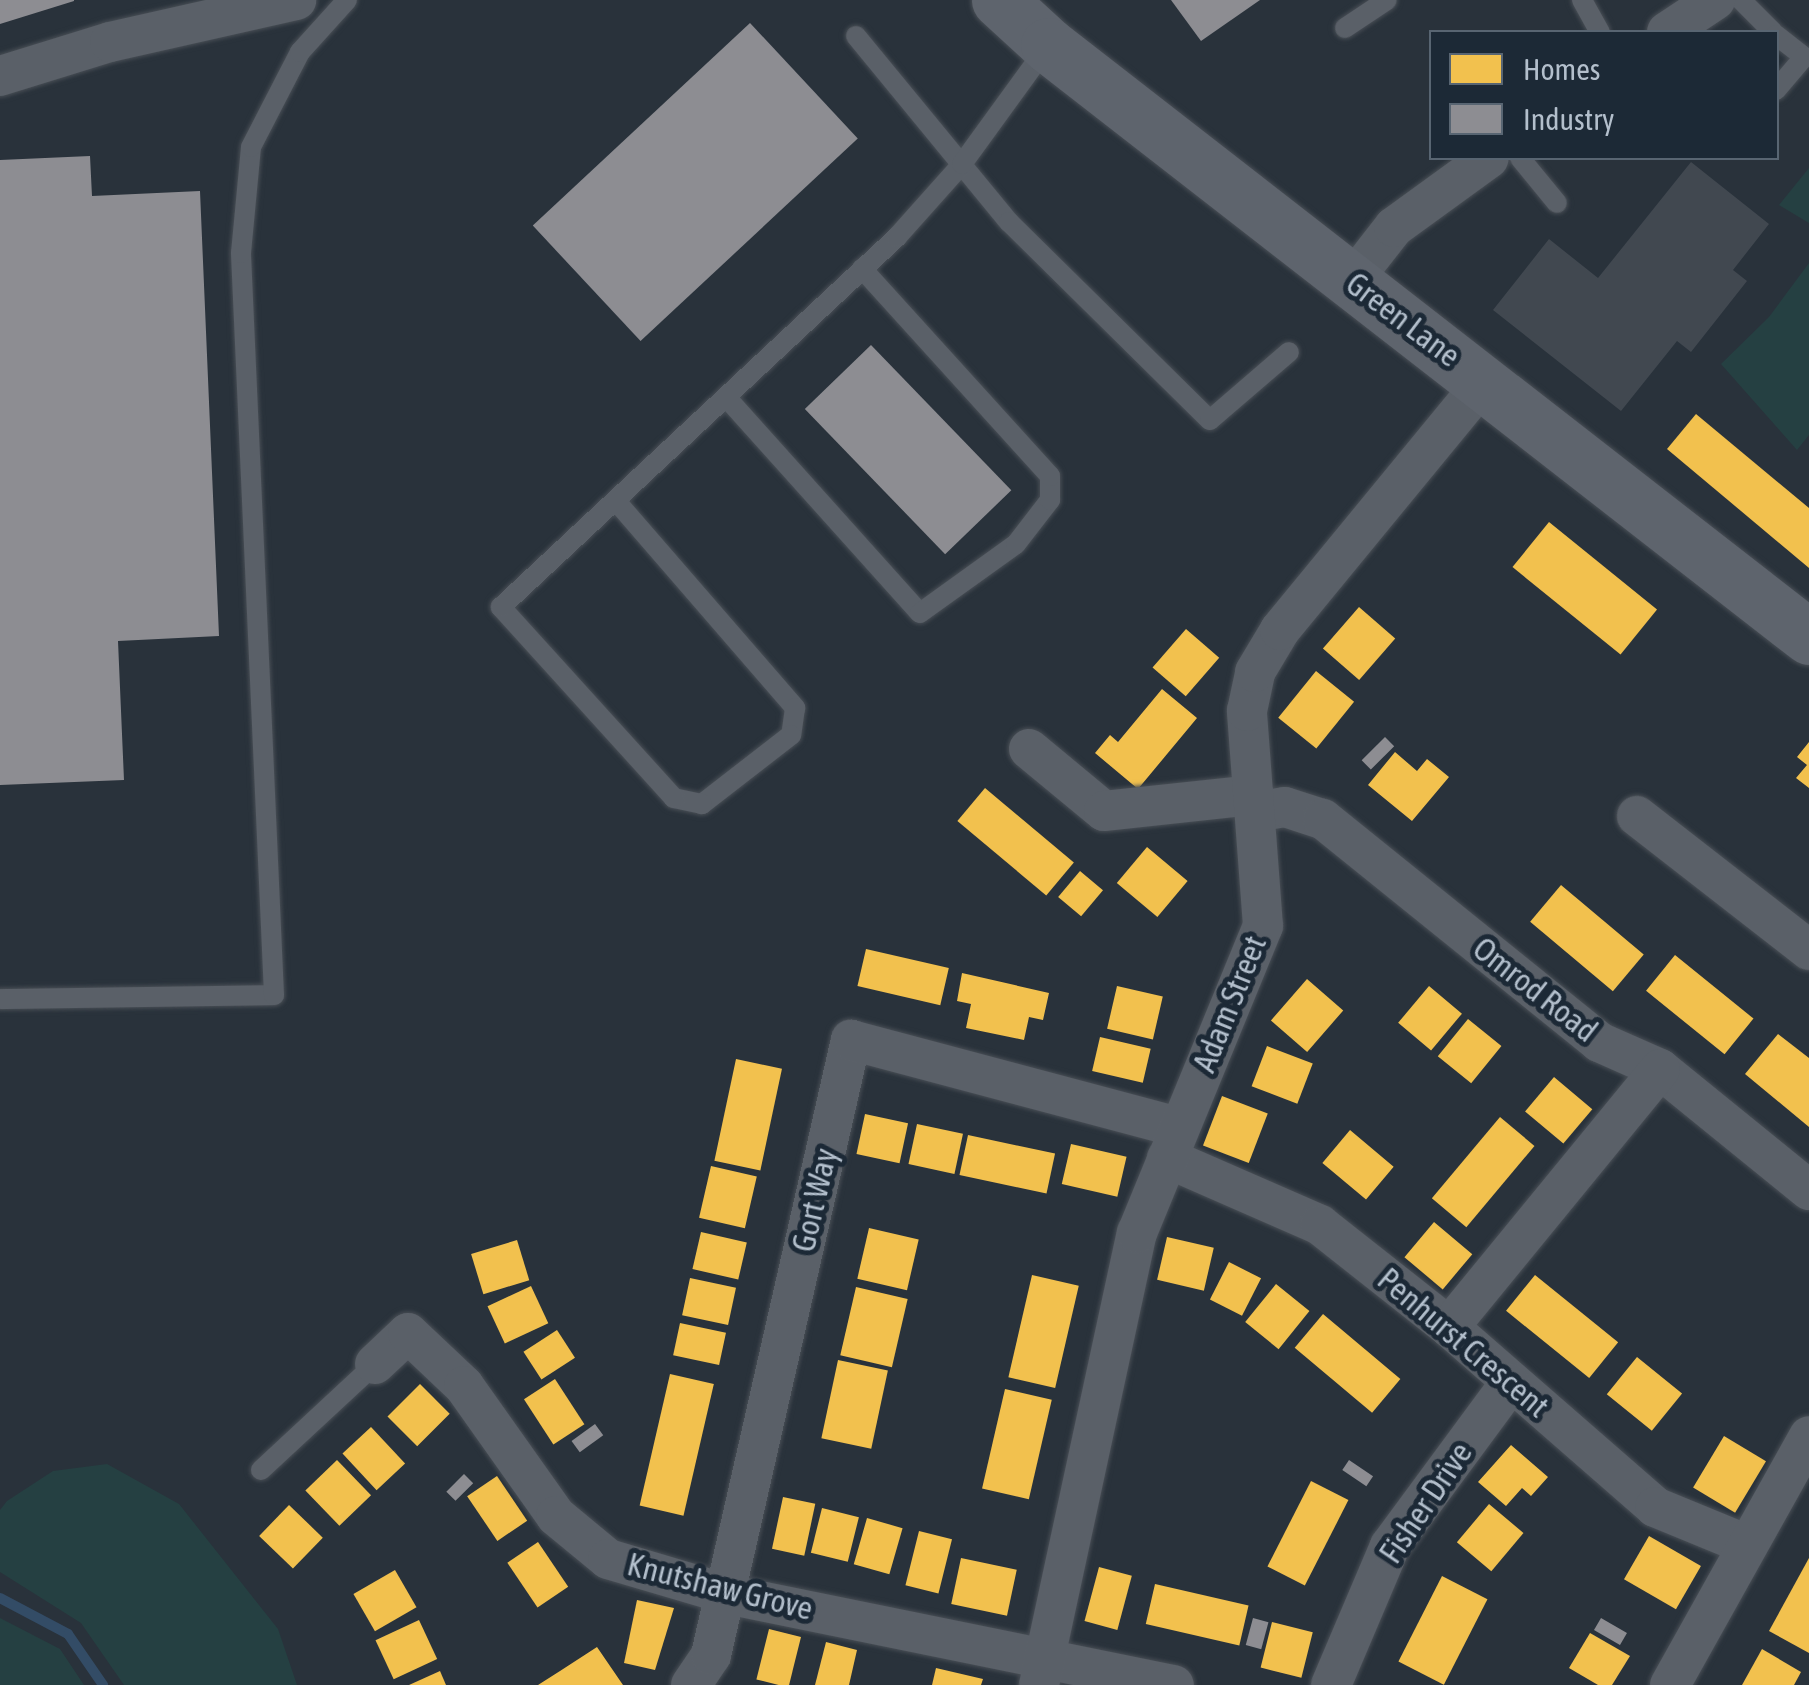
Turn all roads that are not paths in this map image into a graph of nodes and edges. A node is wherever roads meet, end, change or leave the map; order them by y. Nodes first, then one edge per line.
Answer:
1 (296, 0) edge
2 (347, 0) edge
3 (999, 0) edge
4 (1388, 0) edge
5 (1582, 0) edge
6 (1714, 0) edge
7 (1741, 0) edge
8 (1345, 28) dead end
9 (1599, 30) edge
10 (1670, 30) edge
11 (1771, 30) edge
12 (856, 36) dead end
13 (1779, 37) edge
14 (1048, 45) junction
15 (0, 76) edge
16 (1779, 87) edge
17 (1486, 160) edge
18 (1522, 160) edge
19 (962, 164) junction
20 (1557, 202) dead end
21 (862, 269) junction
22 (1351, 282) junction
23 (1289, 352) dead end
24 (1484, 382) junction
25 (726, 397) junction
26 (616, 501) junction
27 (1809, 637) edge
28 (1029, 750) dead end
29 (1255, 804) junction
30 (1637, 816) dead end
31 (1803, 933) edge
32 (0, 999) edge
33 (1660, 1069) junction
34 (1173, 1142) junction
35 (1809, 1190) edge
36 (1450, 1327) junction
37 (374, 1364) joint
38 (1510, 1383) junction
39 (1809, 1436) edge
40 (261, 1470) dead end
41 (1747, 1545) junction
42 (726, 1594) junction
43 (1042, 1671) edge
44 (690, 1685) edge
45 (1174, 1685) edge
46 (1331, 1685) edge
47 (1670, 1685) edge

1 - 15 street
2 - 32 lane
3 - 14 street, Green Lane
4 - 8 lane
5 - 9 lane
6 - 10 street
7 - 11 lane
12 - 19 lane
13 - 16 lane
14 - 19 lane
14 - 22 street, Green Lane
17 - 22 street
18 - 20 lane
19 - 21 lane
19 - 23 lane
21 - 25 lane
21 - 25 lane
22 - 24 street, Green Lane
24 - 27 street, Green Lane
24 - 29 street, Adam Street
25 - 26 lane
26 - 26 lane
28 - 29 street, Omrod Road
29 - 33 street, Omrod Road
29 - 34 street, Adam Street
30 - 31 street
33 - 35 street, Omrod Road
33 - 36 street
34 - 36 street, Penhurst Crescent
34 - 42 street, Gort Way
34 - 43 street, Adam Street
36 - 38 street, Penhurst Crescent
37 - 40 lane
37 - 42 street, Knutshaw Grove
38 - 41 street, Penhurst Crescent
38 - 46 street, Fisher Drive
39 - 41 street
41 - 47 street
42 - 43 street, Knutshaw Grove
42 - 44 street, Gort Way
43 - 45 street, Knutshaw Grove

